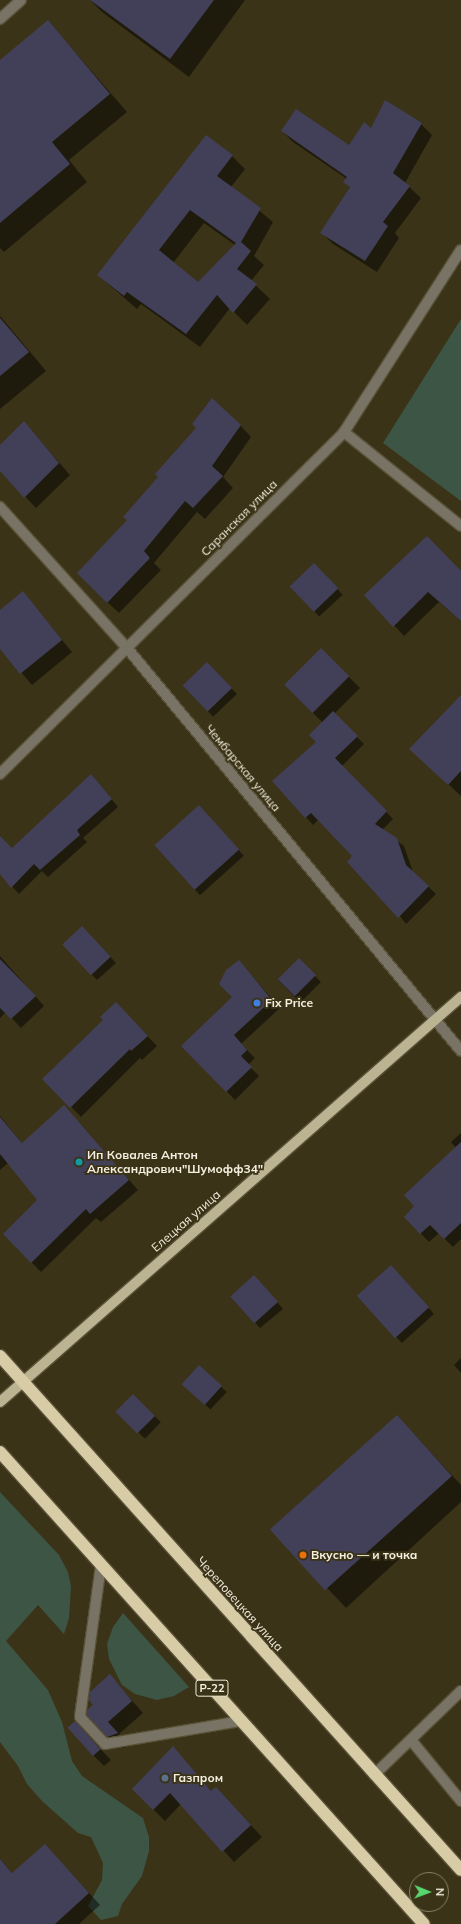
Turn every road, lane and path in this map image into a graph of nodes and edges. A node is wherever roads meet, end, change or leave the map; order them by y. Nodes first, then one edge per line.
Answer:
1 (21, 0) edge
2 (0, 19) edge
3 (461, 250) edge
4 (344, 432) junction
5 (0, 507) edge
6 (461, 526) edge
7 (127, 648) junction
8 (0, 774) edge
9 (461, 997) edge
10 (435, 1020) junction
11 (461, 1051) edge
12 (0, 1356) edge
13 (22, 1382) junction
14 (0, 1402) edge
15 (0, 1452) edge
16 (101, 1565) junction
17 (461, 1691) edge
18 (241, 1721) junction
19 (411, 1740) junction
20 (374, 1775) junction
21 (461, 1801) edge
22 (461, 1870) edge
23 (424, 1924) edge

1 - 2 street
3 - 4 street, Саранская улица
4 - 6 street
4 - 7 street, Саранская улица
5 - 7 street, Чембарская улица
7 - 8 street, Саранская улица
7 - 10 street, Чембарская улица
9 - 10 main road, Елецкая улица
10 - 11 street, Чембарская улица
10 - 13 main road, Елецкая улица
12 - 13 highway, Череповецкая улица
13 - 14 main road, Елецкая улица
13 - 20 highway, Череповецкая улица
15 - 16 highway, Р-22
16 - 18 highway, Р-22
16 - 18 street
17 - 19 street
18 - 23 highway, Р-22
19 - 20 street
19 - 21 street
20 - 22 highway, Череповецкая улица

